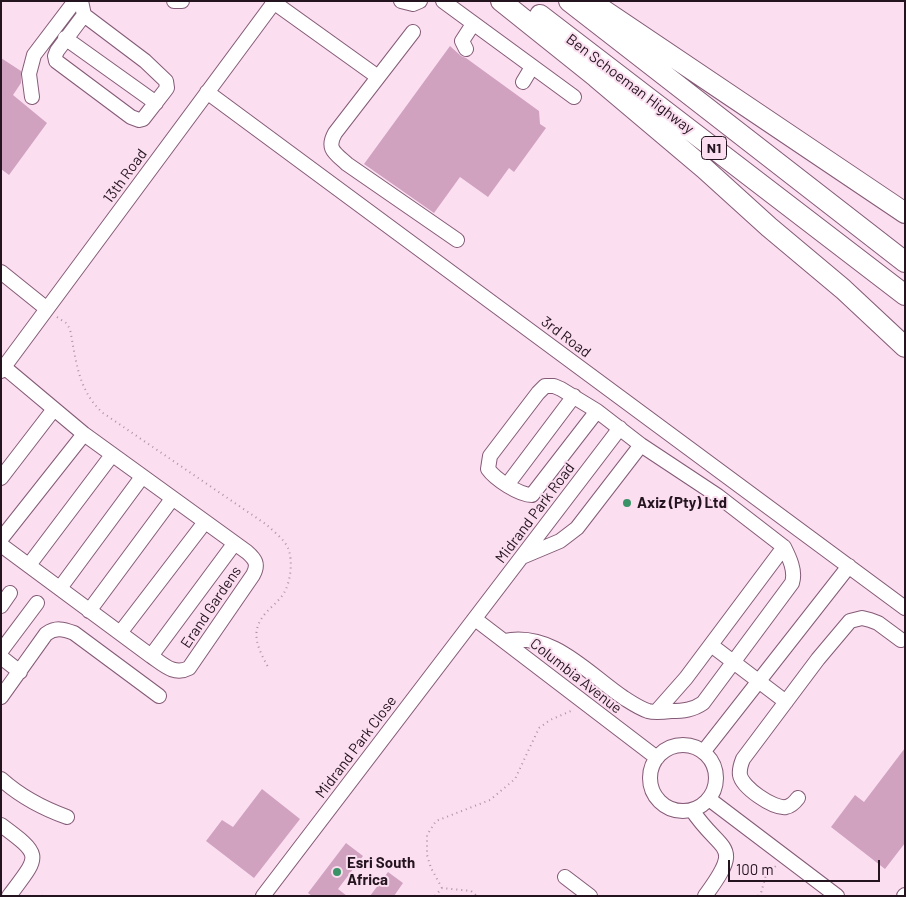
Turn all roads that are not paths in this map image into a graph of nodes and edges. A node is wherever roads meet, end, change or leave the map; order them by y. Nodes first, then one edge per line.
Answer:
1 (75, 1) edge
2 (174, 1) edge
3 (182, 1) edge
4 (401, 1) edge
5 (420, 1) edge
6 (443, 1) edge
7 (501, 1) edge
8 (522, 1) edge
9 (568, 1) edge
10 (590, 1) edge
11 (274, 2) edge
12 (82, 8) edge
13 (473, 24) junction
14 (413, 32) dead end
15 (65, 38) junction
16 (466, 49) dead end
17 (532, 67) junction
18 (378, 76) junction
19 (523, 82) dead end
20 (207, 92) junction
21 (32, 97) dead end
22 (574, 98) dead end
23 (156, 103) junction
24 (849, 174) junction
25 (905, 213) edge
26 (905, 218) edge
27 (457, 240) dead end
28 (905, 262) edge
29 (1, 272) edge
30 (843, 290) junction
31 (905, 295) edge
32 (46, 311) junction
33 (905, 338) edge
34 (905, 347) edge
35 (2, 369) edge
36 (574, 396) junction
37 (54, 410) junction
38 (597, 411) junction
39 (620, 428) junction
40 (84, 434) junction
41 (641, 445) junction
42 (112, 455) junction
43 (142, 477) junction
44 (1, 478) edge
45 (507, 484) junction
46 (172, 498) junction
47 (205, 522) junction
48 (1, 539) edge
49 (234, 544) junction
50 (1, 545) edge
51 (784, 547) junction
52 (522, 557) junction
53 (29, 565) junction
54 (849, 566) junction
55 (60, 588) junction
56 (10, 593) dead end
57 (37, 602) dead end
58 (1, 606) edge
59 (905, 608) edge
60 (89, 611) junction
61 (475, 619) junction
62 (120, 633) junction
63 (901, 640) dead end
64 (504, 641) junction
65 (711, 645) junction
66 (1, 651) edge
67 (151, 656) junction
68 (1, 657) edge
69 (734, 663) junction
70 (20, 672) junction
71 (758, 681) junction
72 (1, 696) edge
73 (159, 696) dead end
74 (786, 702) junction
75 (656, 712) junction
76 (704, 752) junction
77 (657, 758) junction
78 (1, 779) edge
79 (798, 798) dead end
80 (709, 799) junction
81 (692, 810) junction
82 (67, 817) dead end
83 (1, 825) edge
84 (565, 877) dead end
85 (829, 893) edge
86 (9, 896) edge
87 (263, 896) edge
88 (590, 896) edge
89 (705, 896) edge

1 - 21 street
2 - 3 street
4 - 5 street
6 - 13 street
7 - 30 highway
8 - 31 highway, Ben Schoeman Highway / N1
9 - 28 highway, Ben Schoeman Highway / N1
10 - 24 highway
11 - 18 street
11 - 20 street, 13th Road
12 - 15 street
12 - 23 street
13 - 16 street
13 - 17 street
14 - 18 street
15 - 23 street
15 - 23 street
17 - 19 street
17 - 22 street
18 - 27 street
20 - 32 street, 13th Road
20 - 54 street, 3rd Road
24 - 25 highway
24 - 26 street
29 - 32 street
30 - 33 street
30 - 34 highway
32 - 35 street, 13th Road
35 - 37 street, Erand Gardens
36 - 38 street
36 - 45 street
36 - 45 street
37 - 40 street, Erand Gardens
37 - 44 street
38 - 39 street
38 - 45 street
39 - 41 street
39 - 52 street, Midrand Park Road
40 - 42 street, Erand Gardens
40 - 48 street
41 - 51 street
41 - 52 street
42 - 43 street, Erand Gardens
42 - 53 street
43 - 46 street, Erand Gardens
43 - 55 street
46 - 47 street, Erand Gardens
46 - 60 street
47 - 49 street, Erand Gardens
47 - 62 street
49 - 67 street
49 - 67 street, Erand Gardens
50 - 53 street, Erand Gardens
51 - 65 street
51 - 69 street
52 - 61 street, Midrand Park Road
53 - 55 street, Erand Gardens
54 - 59 street, 3rd Road
54 - 71 street
55 - 60 street, Erand Gardens
56 - 58 street
57 - 66 street
60 - 62 street, Erand Gardens
61 - 64 street, Columbia Avenue
61 - 87 street, Midrand Park Close
62 - 67 street, Erand Gardens
63 - 74 street
64 - 75 street
64 - 77 street, Columbia Avenue
65 - 69 street
65 - 75 street
68 - 70 street
69 - 71 street
69 - 75 street
70 - 72 street
70 - 73 street
71 - 74 street
71 - 76 street
74 - 79 street
76 - 77 street
76 - 80 street
77 - 81 street
78 - 82 street
80 - 81 street
80 - 85 street
81 - 89 street
83 - 86 street
84 - 88 street

